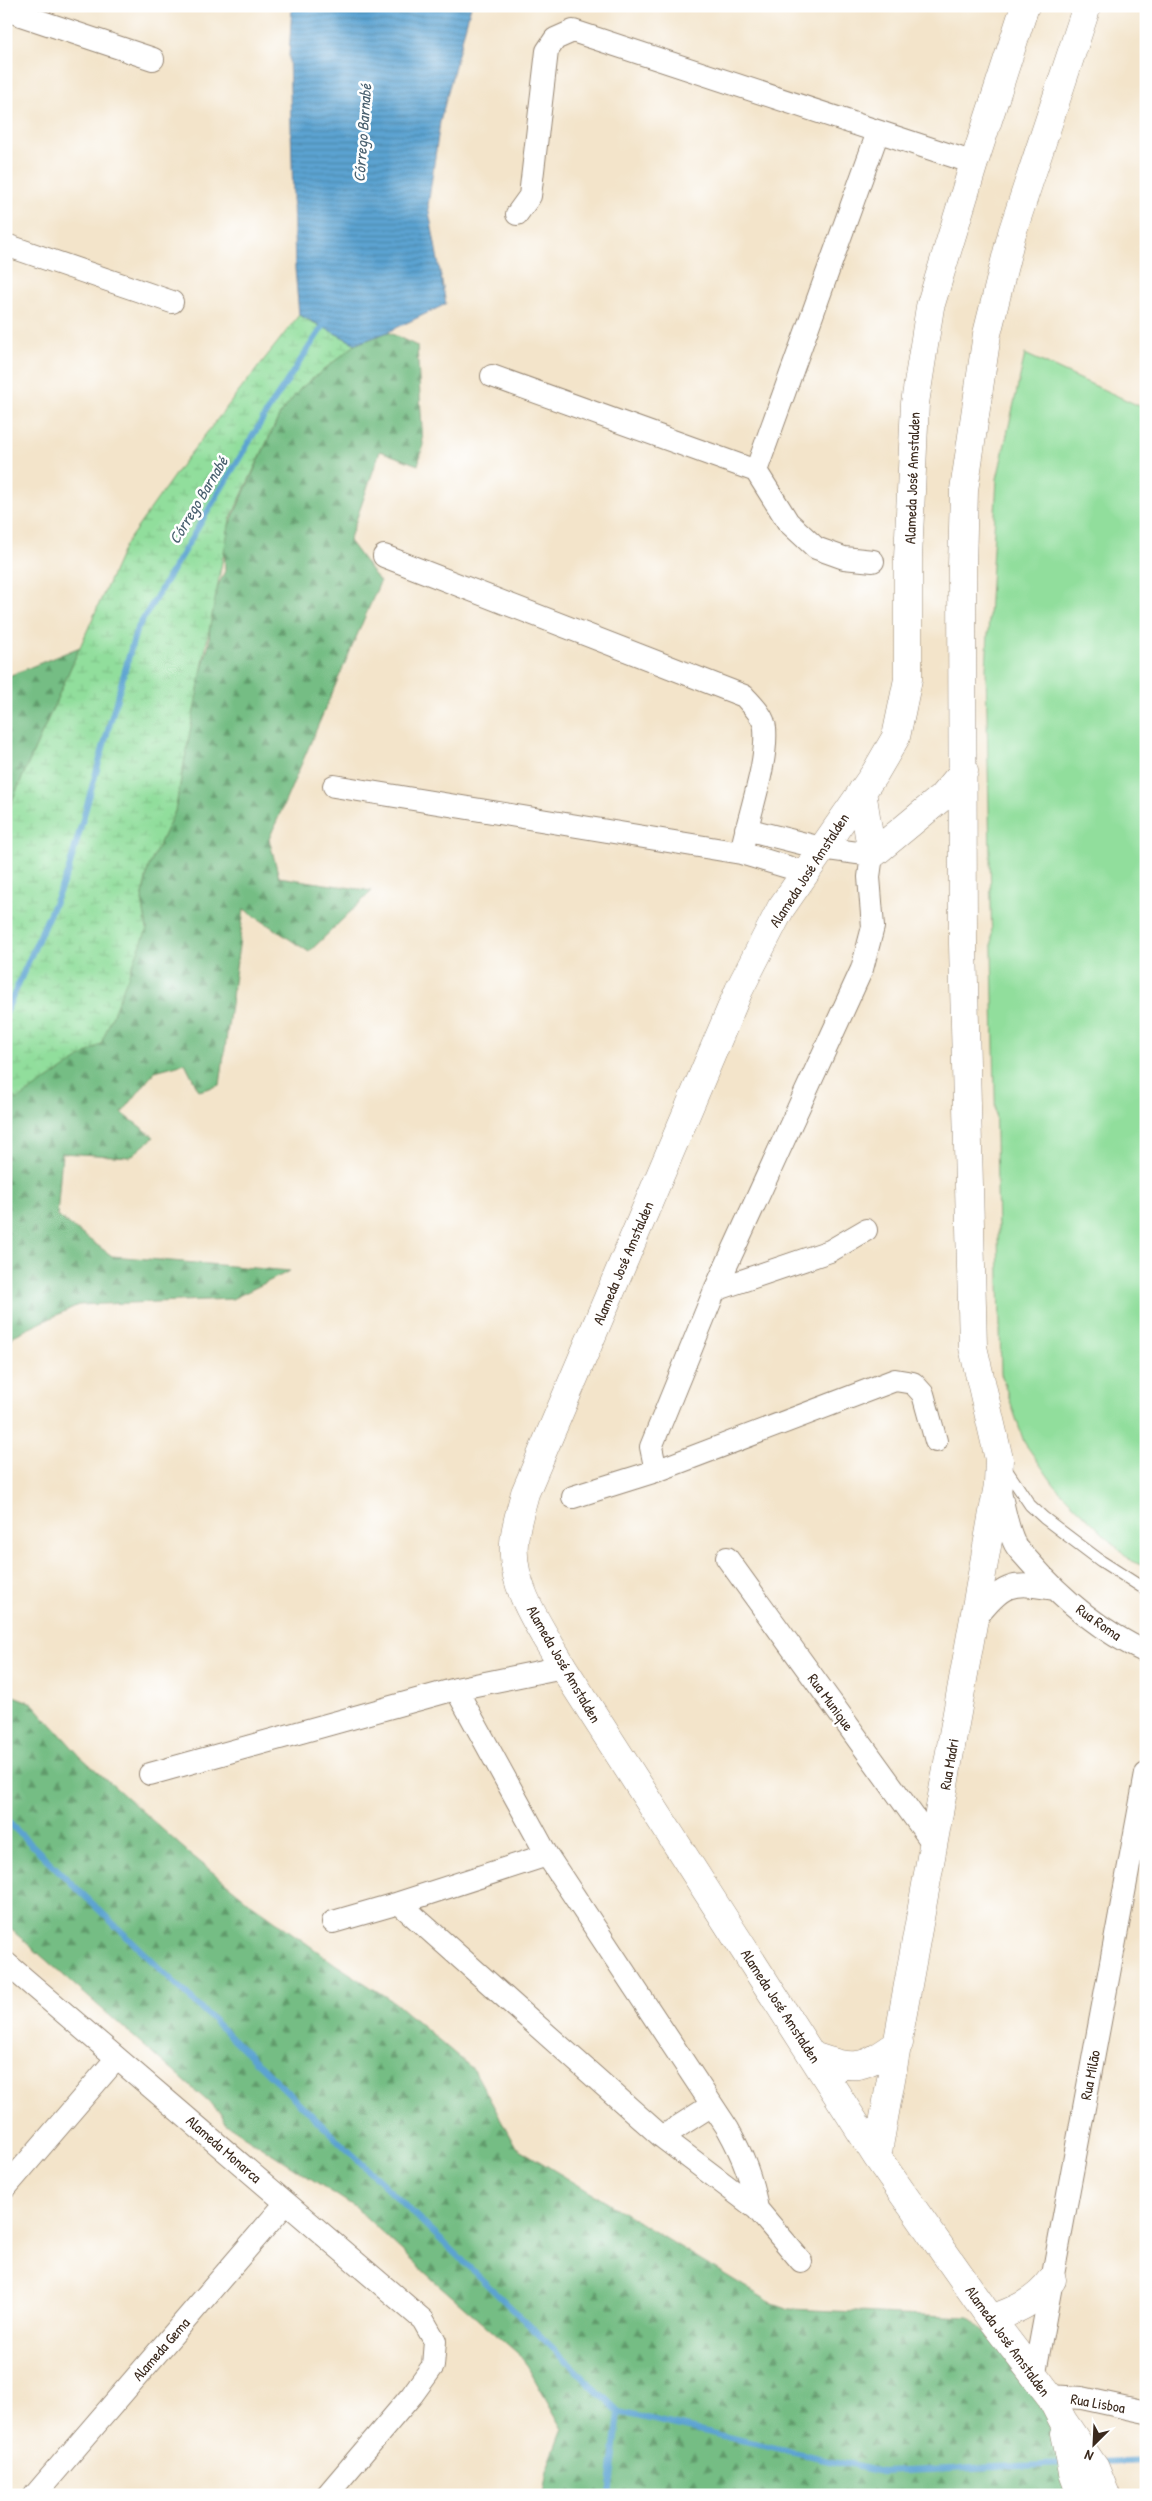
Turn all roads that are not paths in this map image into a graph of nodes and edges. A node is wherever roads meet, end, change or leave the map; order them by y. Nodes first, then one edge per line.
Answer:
1 (1026, 6) edge
2 (1087, 6) edge
3 (6, 10) edge
4 (153, 60) dead end
5 (878, 132) junction
6 (974, 163) junction
7 (517, 214) dead end
8 (6, 245) edge
9 (172, 302) dead end
10 (492, 376) dead end
11 (756, 471) junction
12 (384, 556) dead end
13 (873, 561) dead end
14 (964, 771) junction
15 (334, 786) dead end
16 (862, 791) junction
17 (746, 829) junction
18 (822, 848) junction
19 (741, 853) junction
20 (872, 855) junction
21 (804, 872) junction
22 (866, 1230) dead end
23 (715, 1290) junction
24 (936, 1441) dead end
25 (656, 1471) junction
26 (999, 1472) junction
27 (573, 1497) dead end
28 (727, 1558) dead end
29 (1054, 1589) junction
30 (1146, 1590) edge
31 (975, 1619) junction
32 (1146, 1652) edge
33 (563, 1667) junction
34 (456, 1689) junction
35 (150, 1774) dead end
36 (1146, 1774) edge
37 (935, 1846) junction
38 (547, 1855) junction
39 (399, 1903) junction
40 (332, 1922) dead end
41 (6, 1963) edge
42 (899, 2043) junction
43 (813, 2056) junction
44 (117, 2058) junction
45 (712, 2105) junction
46 (662, 2137) junction
47 (877, 2157) junction
48 (6, 2187) edge
49 (286, 2203) junction
50 (757, 2209) junction
51 (801, 2261) dead end
52 (1052, 2280) junction
53 (991, 2319) junction
54 (1042, 2387) junction
55 (1146, 2412) edge
56 (1063, 2422) junction
57 (35, 2495) edge
58 (326, 2495) edge
59 (1081, 2495) edge
60 (1106, 2495) edge

1 - 6 street, Alameda José Amstalden
2 - 14 street
3 - 4 street
5 - 6 street
5 - 7 street
5 - 11 street
6 - 16 street, Alameda José Amstalden
8 - 9 street
10 - 11 street
11 - 13 street
12 - 17 street
14 - 20 street
14 - 26 street
15 - 19 street
16 - 18 street, Alameda José Amstalden
16 - 20 street
17 - 18 street
17 - 19 street
18 - 20 street
18 - 21 street, Alameda José Amstalden
19 - 21 street
20 - 23 street
21 - 33 street, Alameda José Amstalden
22 - 23 street
23 - 25 street
24 - 25 street
25 - 27 street
26 - 29 street, Rua Roma
26 - 30 lane
26 - 31 street, Rua Madri
28 - 37 street, Rua Munique
29 - 31 street, Rua Roma
29 - 32 street, Rua Roma
31 - 37 street, Rua Madri
33 - 34 street
33 - 43 street, Alameda José Amstalden
34 - 35 street
34 - 38 street
36 - 52 street, Rua Milão
37 - 42 street, Rua Madri
38 - 39 street
38 - 45 street
39 - 40 street
39 - 46 street
41 - 44 street, Alameda Monarca
42 - 43 street
42 - 47 street, Rua Madri
43 - 47 street, Alameda José Amstalden
44 - 48 street
44 - 49 street, Alameda Monarca
45 - 46 street
45 - 50 street
46 - 50 street
47 - 53 street, Alameda José Amstalden
49 - 57 street, Alameda Gema
49 - 58 street, Alameda Monarca
50 - 51 street
52 - 53 street
52 - 54 street, Rua Milão
53 - 54 street, Alameda José Amstalden
54 - 55 street, Rua Lisboa
54 - 56 street, Alameda José Amstalden
56 - 59 street, Alameda José Amstalden
56 - 60 street, Alameda José Amstalden

